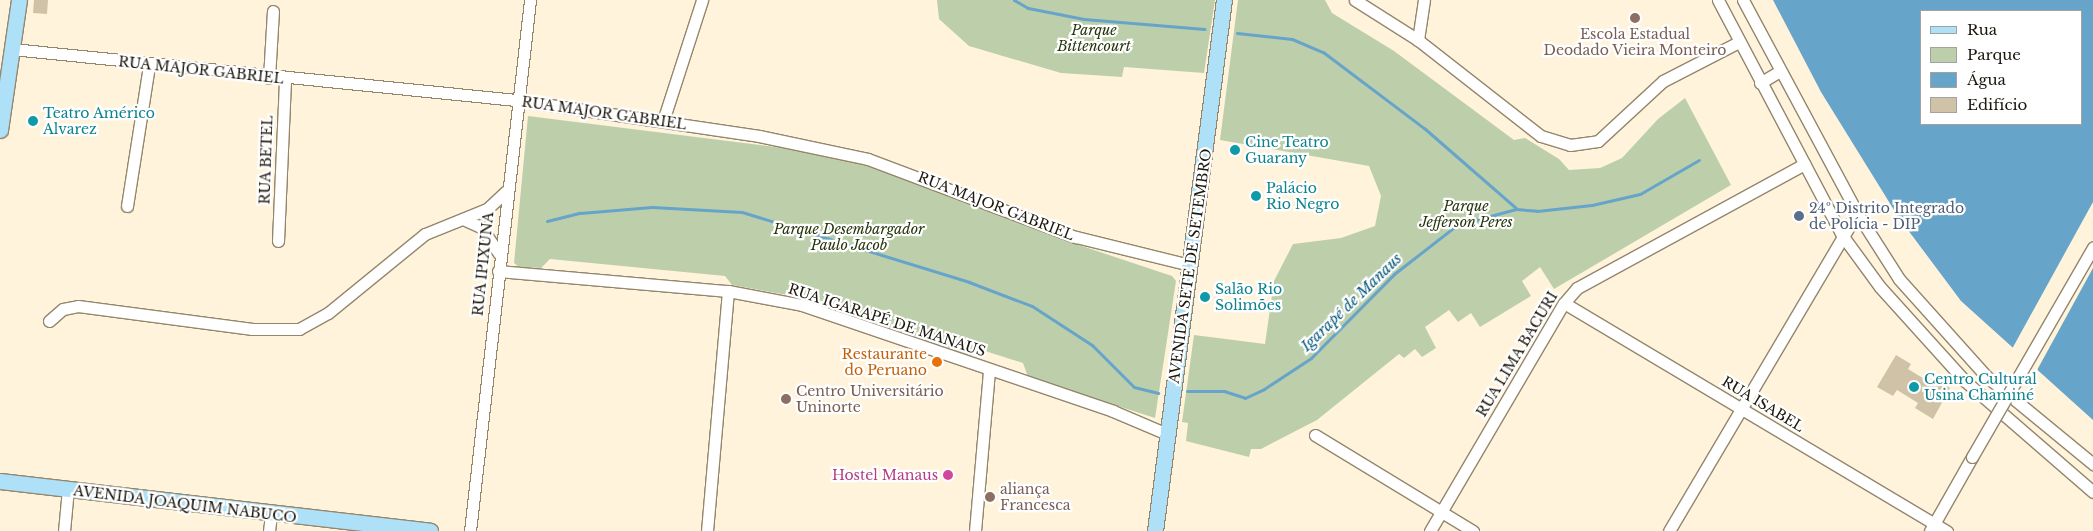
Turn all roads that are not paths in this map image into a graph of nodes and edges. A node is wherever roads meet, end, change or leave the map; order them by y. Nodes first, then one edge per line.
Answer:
1 (18, 0) edge
2 (530, 0) edge
3 (702, 0) edge
4 (1224, 0) edge
5 (1355, 0) edge
6 (1424, 0) edge
7 (1718, 0) edge
8 (1743, 0) edge
9 (273, 11) dead end
10 (1418, 40) junction
11 (1740, 42) junction
12 (6, 48) edge
13 (149, 66) junction
14 (1780, 71) junction
15 (269, 78) junction
16 (285, 79) junction
17 (1760, 83) junction
18 (516, 100) junction
19 (663, 121) junction
20 (0, 130) edge
21 (1804, 164) junction
22 (506, 191) junction
23 (127, 206) dead end
24 (1857, 212) junction
25 (465, 220) junction
26 (1842, 235) junction
27 (278, 241) dead end
28 (2093, 247) edge
29 (499, 254) junction
30 (1190, 265) junction
31 (498, 271) junction
32 (728, 291) junction
33 (1564, 303) junction
34 (49, 321) dead end
35 (989, 370) junction
36 (1742, 409) junction
37 (1167, 434) junction
38 (1315, 435) dead end
39 (2093, 464) edge
40 (0, 481) edge
41 (68, 489) junction
42 (2093, 492) edge
43 (1441, 511) junction
44 (271, 515) junction
45 (1932, 527) edge
46 (64, 531) edge
47 (269, 531) edge
48 (430, 531) edge
49 (470, 531) edge
50 (707, 531) edge
51 (975, 531) edge
52 (1155, 531) edge
53 (1430, 531) edge
54 (1473, 531) edge
55 (1669, 531) edge
56 (1947, 531) edge

1 - 12 main road
2 - 18 street, RUA IPIXUNA
3 - 19 street
4 - 30 main road, AVENIDA SETE DE SETEMBRO
5 - 10 street
6 - 10 street
7 - 11 street
8 - 14 street
9 - 15 street
10 - 11 street
11 - 17 street
12 - 13 street, RUA MAJOR GABRIEL
12 - 20 main road
13 - 15 street, RUA MAJOR GABRIEL
13 - 23 street
14 - 17 street
14 - 24 street
15 - 16 street, RUA MAJOR GABRIEL
16 - 18 street, RUA MAJOR GABRIEL
16 - 27 street, RUA BETEL
17 - 21 street
18 - 19 street, RUA MAJOR GABRIEL
18 - 22 street, RUA IPIXUNA
19 - 30 street, RUA MAJOR GABRIEL
21 - 26 street
21 - 33 street, RUA LIMA BACURI
22 - 25 street
22 - 29 street, RUA IPIXUNA
24 - 26 street
24 - 39 street
25 - 29 street
25 - 34 street
26 - 36 street
26 - 42 street
28 - 45 street, bridge
29 - 31 street, RUA IPIXUNA
30 - 37 main road, AVENIDA SETE DE SETEMBRO
31 - 32 street, RUA IGARAPÉ DE MANAUS
31 - 49 street, RUA IPIXUNA
32 - 35 street, RUA IGARAPÉ DE MANAUS
32 - 50 street
33 - 36 street, RUA ISABEL
33 - 43 street, RUA LIMA BACURI
35 - 37 street, RUA IGARAPÉ DE MANAUS
35 - 51 street
36 - 45 street, RUA ISABEL
36 - 55 street
37 - 52 main road, AVENIDA SETE DE SETEMBRO
38 - 43 street
40 - 41 main road, AVENIDA JOAQUIM NABUCO
41 - 44 main road, AVENIDA JOAQUIM NABUCO
41 - 46 street
43 - 53 street, RUA LIMA BACURI
43 - 54 street
44 - 47 street
44 - 48 main road, AVENIDA JOAQUIM NABUCO
45 - 56 street, RUA ISABEL

